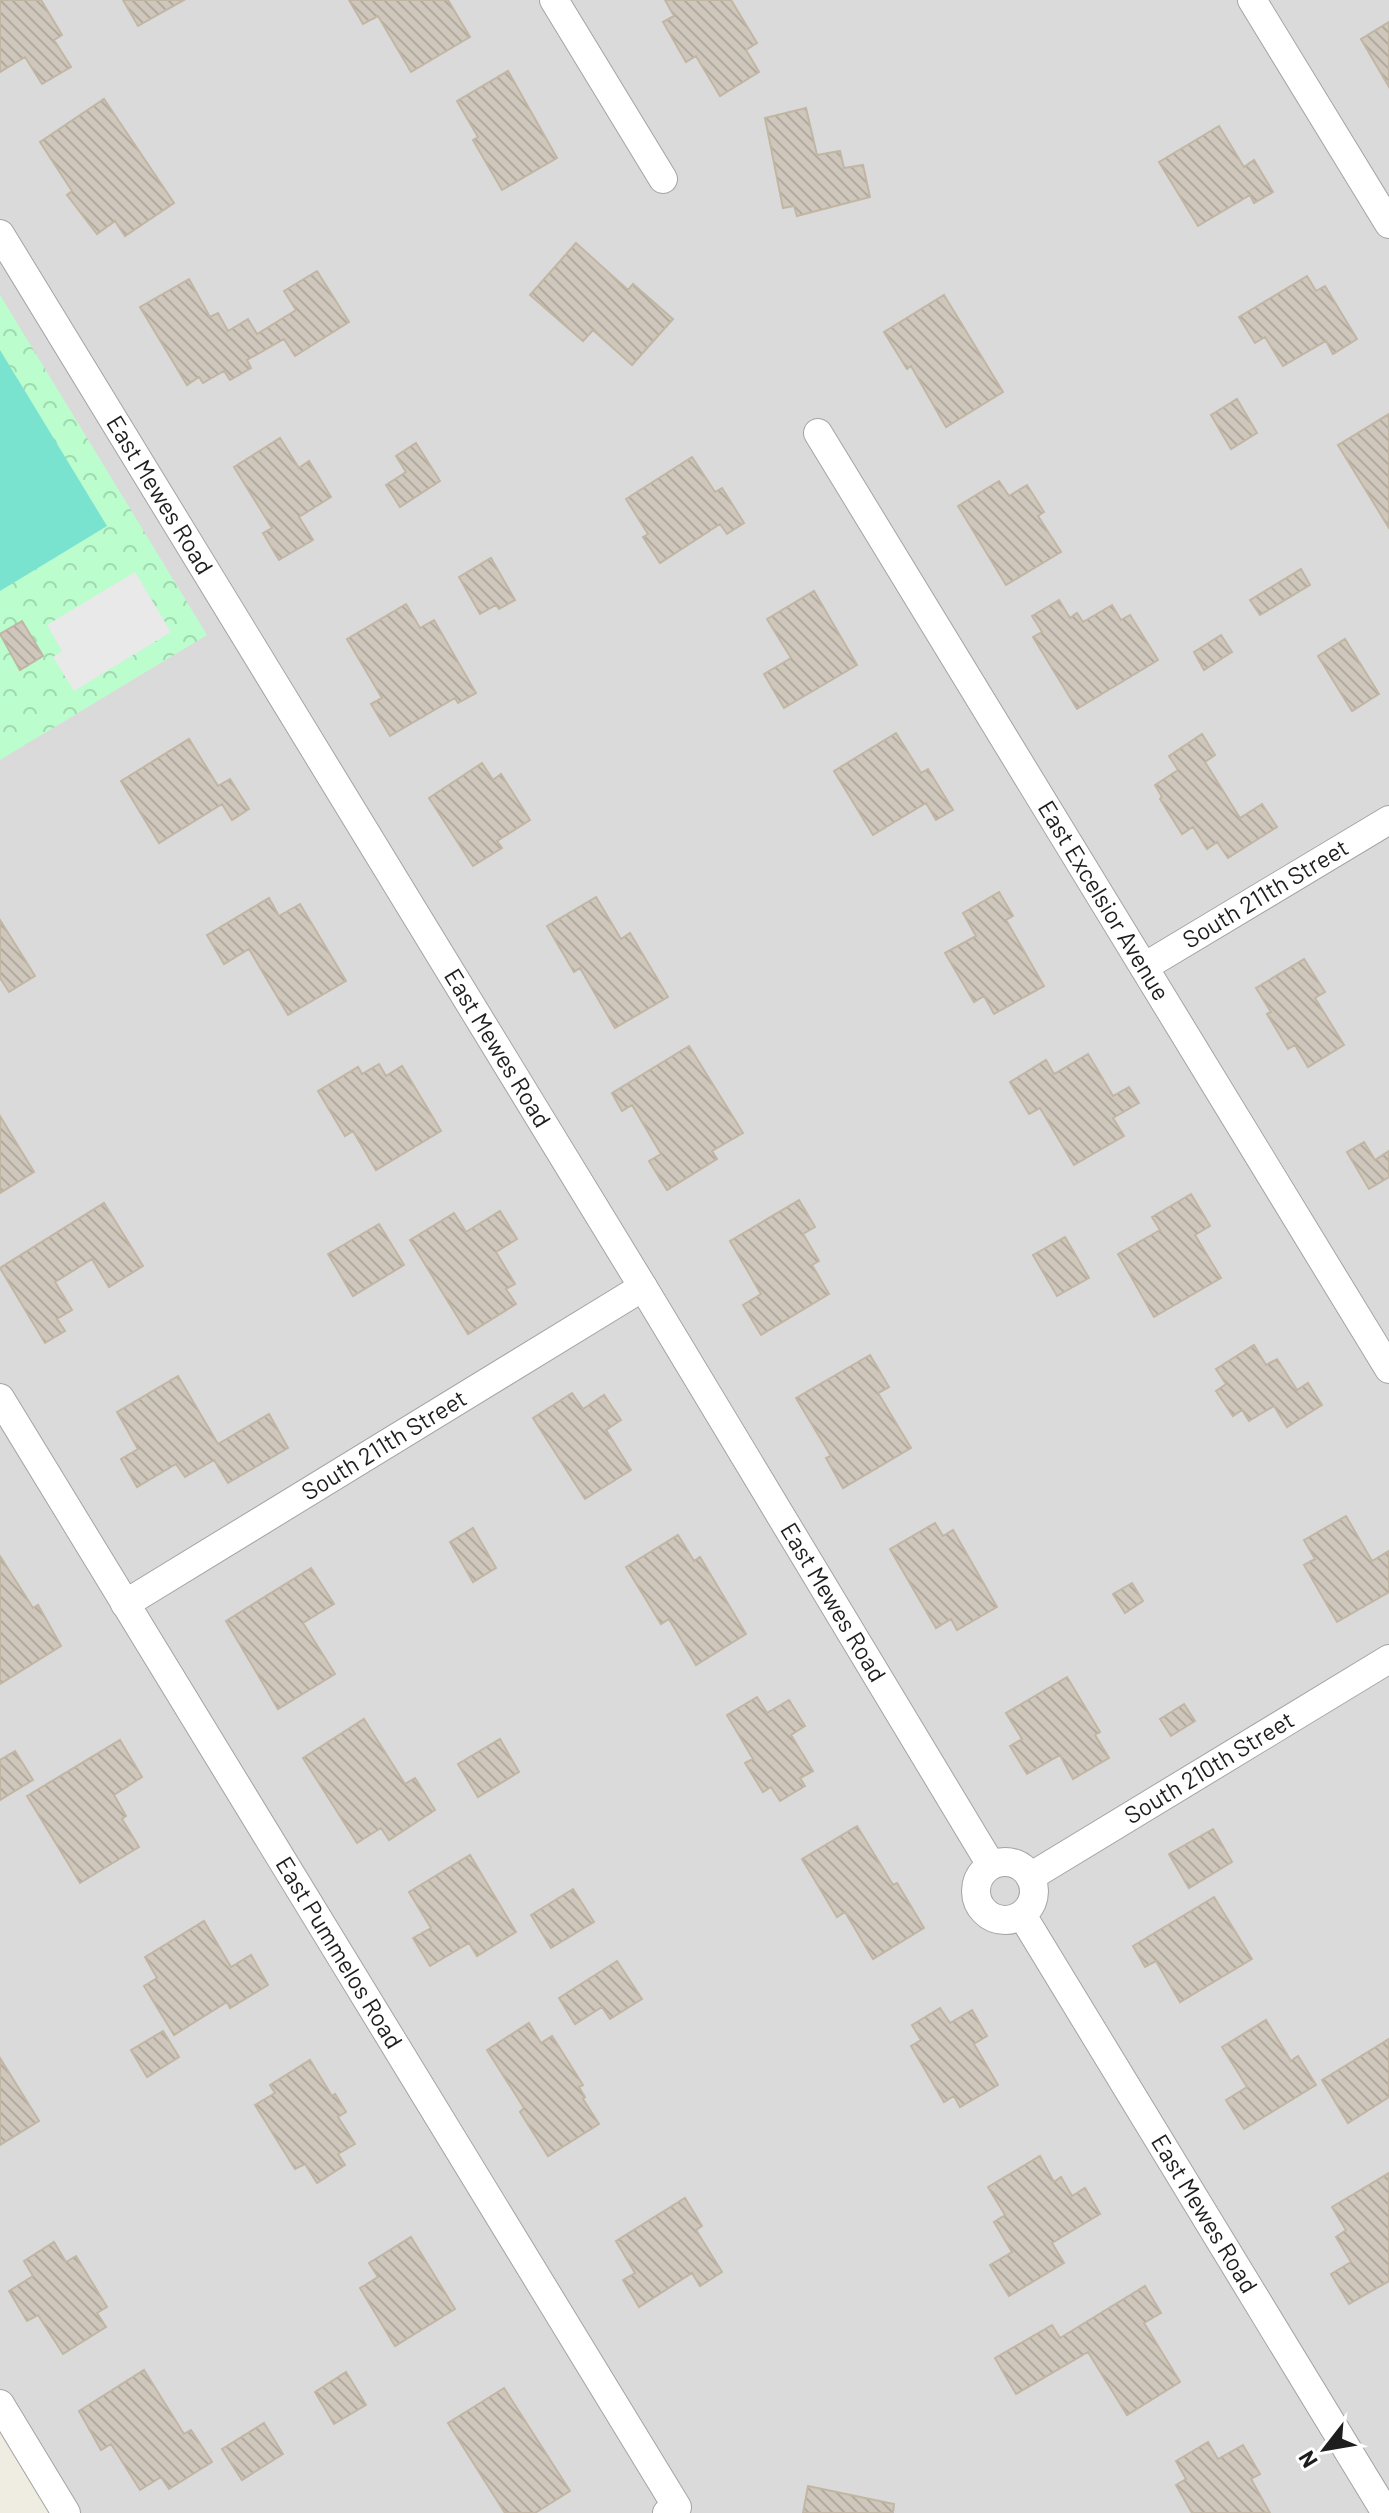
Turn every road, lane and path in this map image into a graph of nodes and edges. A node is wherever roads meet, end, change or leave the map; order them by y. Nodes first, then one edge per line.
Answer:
1 (554, 0) edge
2 (1252, 0) edge
3 (663, 179) dead end
4 (1389, 224) edge
5 (0, 234) edge
6 (818, 433) dead end
7 (1389, 820) edge
8 (1144, 967) junction
9 (643, 1287) junction
10 (1389, 1369) edge
11 (0, 1398) edge
12 (125, 1604) junction
13 (1389, 1659) edge
14 (991, 1865) junction
15 (1030, 1877) junction
16 (1022, 1915) junction
17 (0, 2404) edge
18 (672, 2510) edge
19 (66, 2513) edge
20 (1386, 2513) edge

1 - 3 street
2 - 4 street
5 - 9 street, East Mewes Road
6 - 8 street, East Excelsior Avenue
7 - 8 street, South 211th Street
8 - 10 street, East Excelsior Avenue
9 - 12 street, South 211th Street
9 - 14 street, East Mewes Road
11 - 12 street, East Pummelos Road
12 - 18 street, East Pummelos Road
13 - 15 street, South 210th Street
14 - 15 street
14 - 16 street
15 - 16 street
16 - 20 street, East Mewes Road
17 - 19 street

